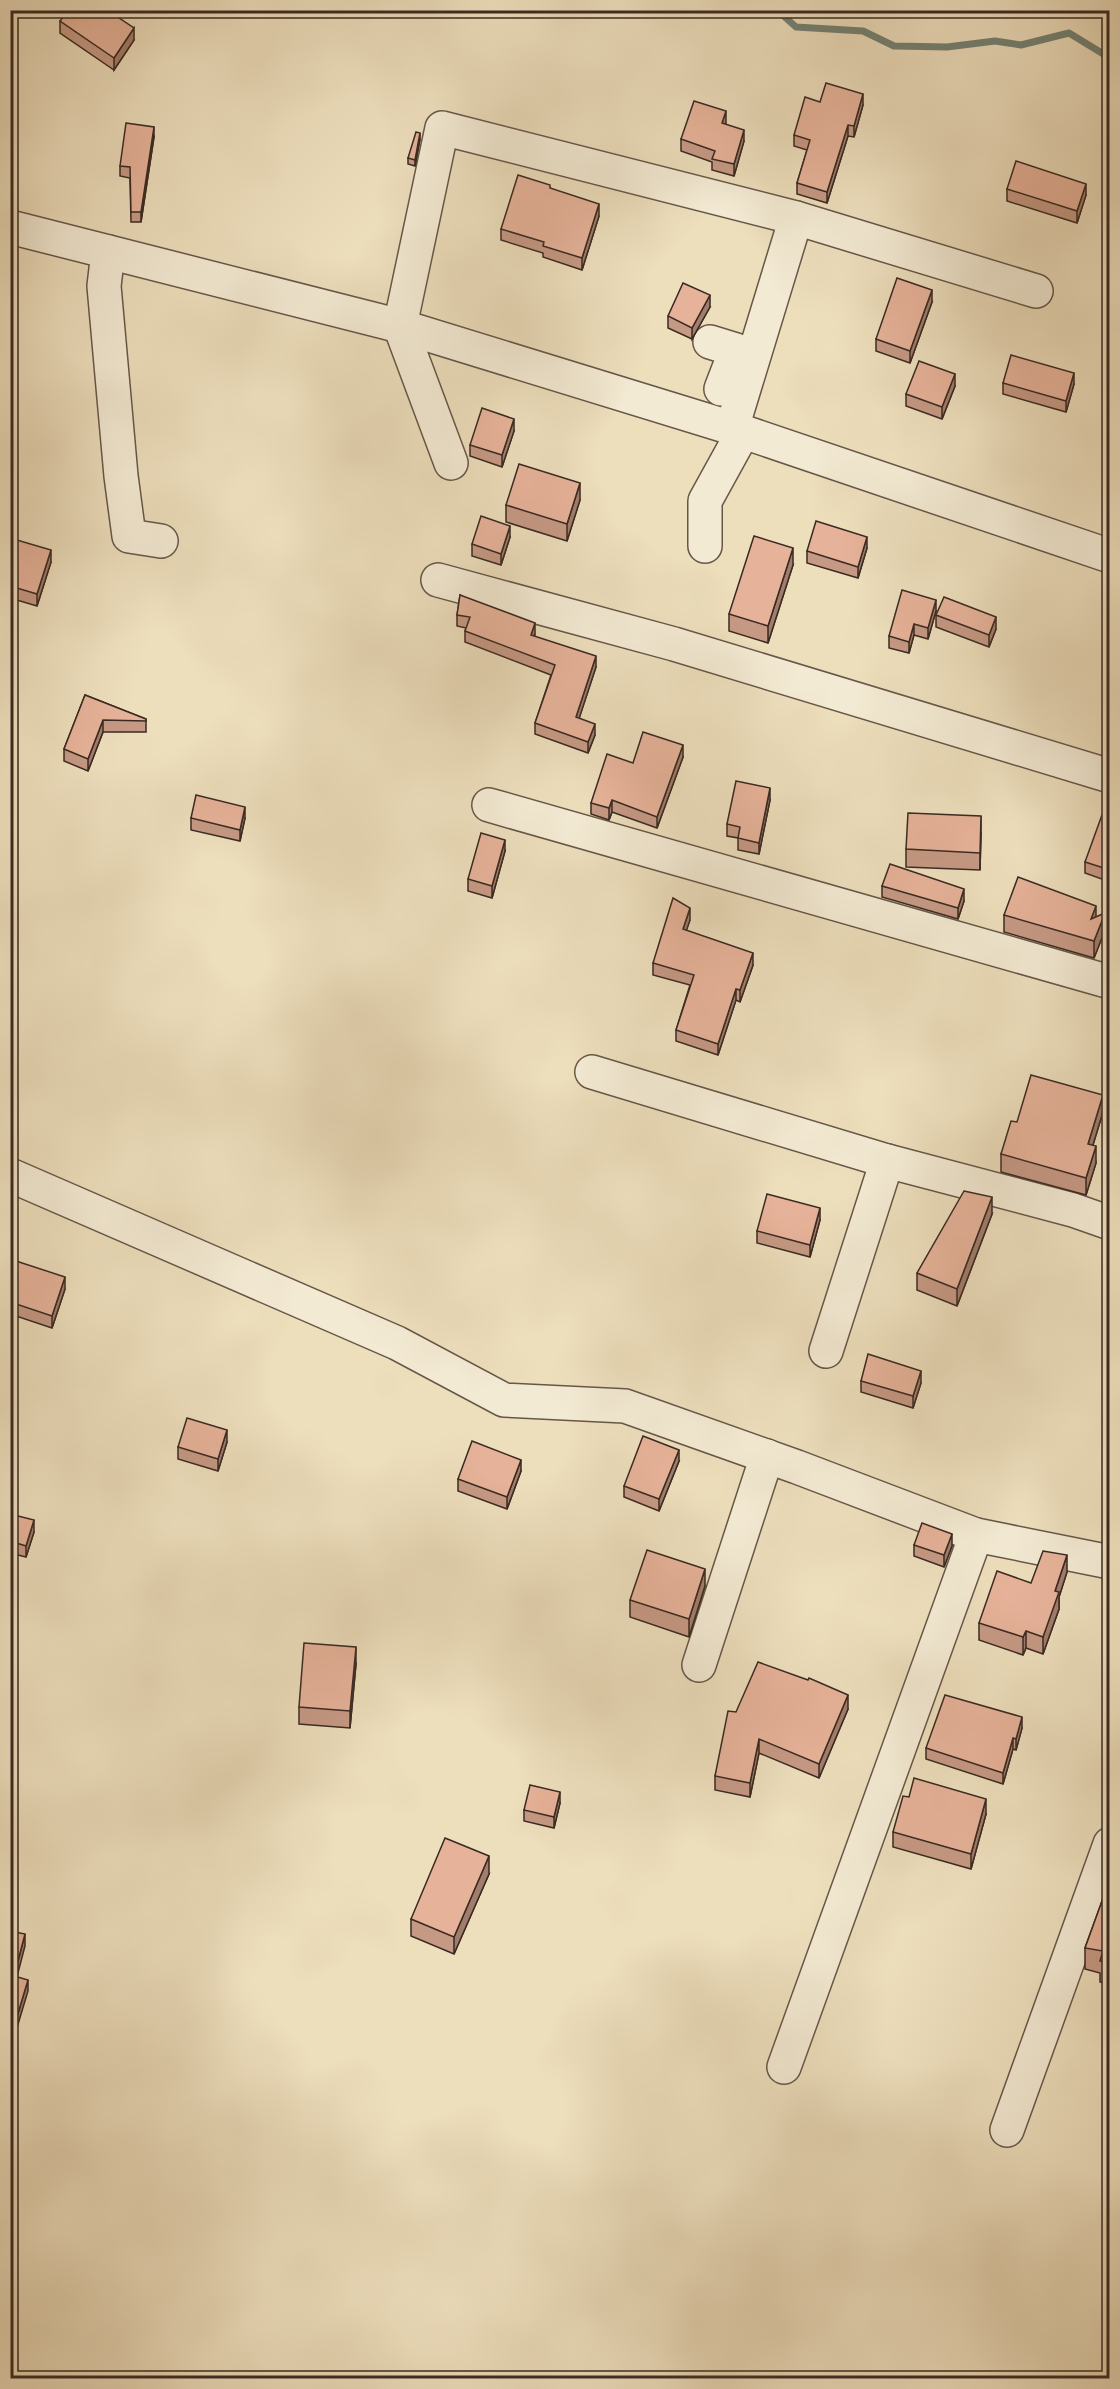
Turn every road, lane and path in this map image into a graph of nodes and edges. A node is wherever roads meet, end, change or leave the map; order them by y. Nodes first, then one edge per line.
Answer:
1 (796, 218) junction
2 (10, 228) edge
3 (108, 252) junction
4 (1036, 291) dead end
5 (400, 326) junction
6 (710, 342) dead end
7 (738, 423) junction
8 (451, 463) dead end
9 (161, 541) dead end
10 (705, 546) dead end
11 (1110, 555) edge
12 (438, 580) dead end
13 (1110, 776) edge
14 (489, 806) dead end
15 (1110, 982) edge
16 (592, 1072) dead end
17 (886, 1161) junction
18 (10, 1175) edge
19 (1110, 1223) edge
20 (826, 1351) dead end
21 (767, 1456) junction
22 (976, 1535) junction
23 (1110, 1562) edge
24 (699, 1665) dead end
25 (1110, 1844) edge
26 (784, 2067) dead end
27 (1007, 2130) dead end

1 - 4 street
1 - 5 street
1 - 7 street
2 - 3 street
3 - 5 street
3 - 9 street
5 - 7 street
5 - 8 street
6 - 7 street
7 - 10 street
7 - 11 street
12 - 13 street
14 - 15 street
16 - 17 street
17 - 19 street
17 - 20 street
18 - 21 street
21 - 22 street
21 - 24 street
22 - 23 street
22 - 26 street
25 - 27 street

